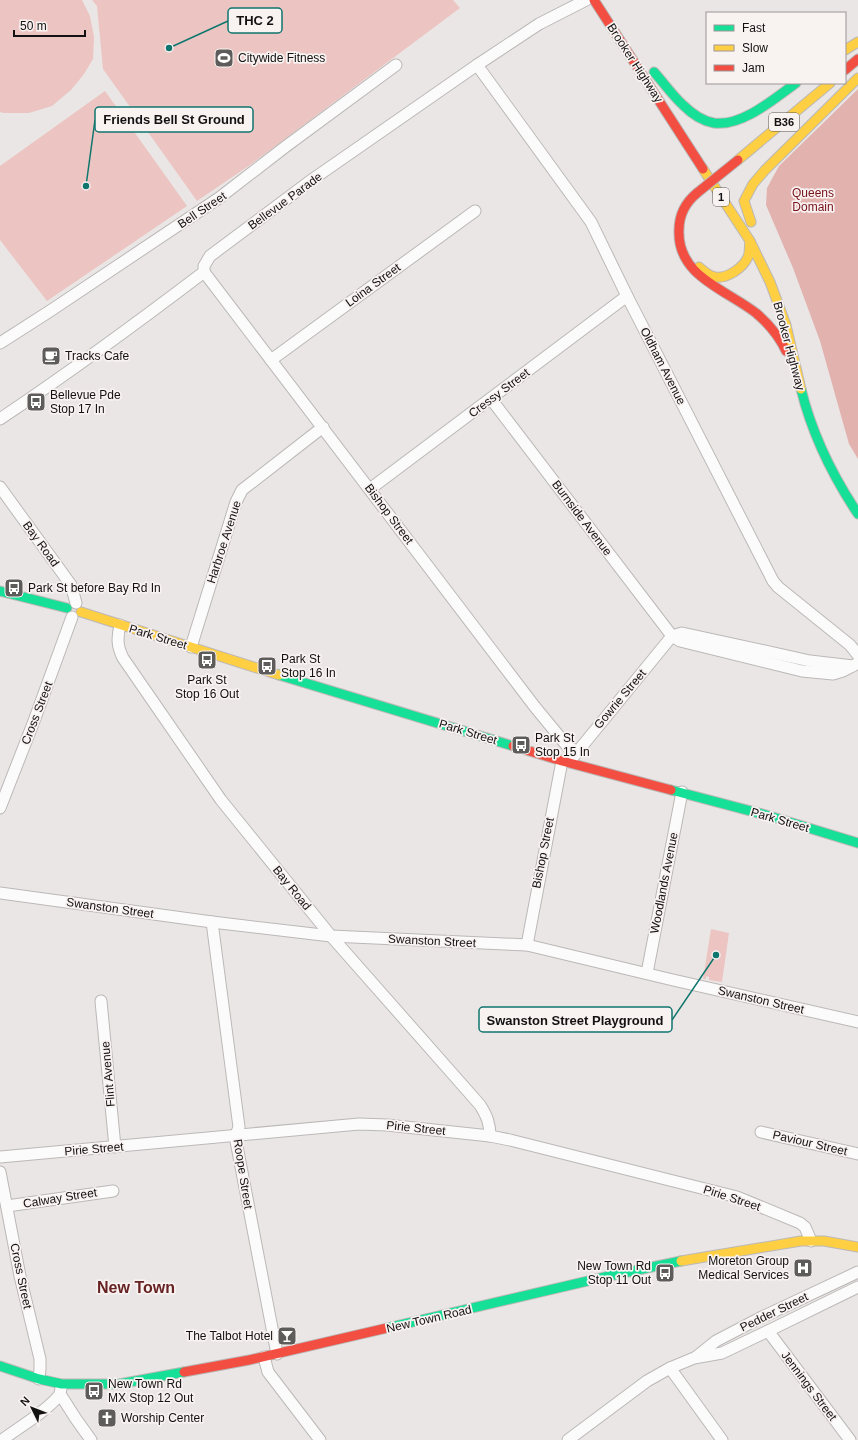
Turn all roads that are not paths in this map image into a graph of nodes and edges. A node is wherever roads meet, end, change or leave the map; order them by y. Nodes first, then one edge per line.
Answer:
1 (586, 0) edge
2 (594, 0) edge
3 (858, 42) edge
4 (846, 49) edge
5 (858, 59) edge
6 (396, 65) dead end
7 (477, 65) junction
8 (846, 69) edge
9 (858, 78) edge
10 (794, 84) edge
11 (829, 84) edge
12 (684, 117) dead end
13 (717, 170) dead end
14 (726, 183) dead end
15 (697, 193) junction
16 (734, 196) dead end
17 (474, 211) dead end
18 (751, 222) junction
19 (758, 232) dead end
20 (750, 241) junction
21 (204, 272) junction
22 (627, 296) junction
23 (0, 344) edge
24 (271, 360) junction
25 (801, 392) junction
26 (491, 399) junction
27 (0, 419) edge
28 (323, 427) junction
29 (0, 487) edge
30 (370, 489) junction
31 (858, 514) edge
32 (0, 591) edge
33 (74, 610) junction
34 (120, 625) junction
35 (672, 636) junction
36 (191, 647) junction
37 (858, 655) edge
38 (855, 665) edge
39 (577, 751) junction
40 (566, 762) junction
41 (682, 792) junction
42 (0, 808) edge
43 (858, 843) edge
44 (0, 893) edge
45 (212, 922) junction
46 (331, 936) junction
47 (527, 945) junction
48 (647, 973) junction
49 (101, 1001) dead end
50 (858, 1022) edge
51 (761, 1132) dead end
52 (236, 1135) junction
53 (490, 1136) junction
54 (115, 1147) junction
55 (858, 1154) edge
56 (0, 1157) edge
57 (0, 1172) edge
58 (113, 1190) dead end
59 (7, 1206) junction
60 (812, 1241) junction
61 (858, 1247) edge
62 (858, 1272) edge
63 (858, 1287) edge
64 (768, 1332) junction
65 (277, 1354) junction
66 (264, 1357) junction
67 (694, 1358) junction
68 (0, 1366) edge
69 (670, 1368) junction
70 (39, 1379) junction
71 (61, 1389) junction
72 (2, 1440) edge
73 (91, 1440) edge
74 (320, 1440) edge
75 (568, 1440) edge
76 (722, 1440) edge
77 (850, 1440) edge

1 - 7 street, Bellevue Parade
2 - 20 main road, Brooker Highway / 1
3 - 4 main road
5 - 8 main road
6 - 23 street, Bell Street
7 - 21 street, Bellevue Parade
7 - 22 street, Oldham Avenue
9 - 18 main road
10 - 12 main road, Brooker Highway
11 - 15 main road, B36, bridge
13 - 14 main road, 1
15 - 20 main road
15 - 25 main road
16 - 18 main road, 1
17 - 24 street, Loina Street
18 - 19 main road, 1
20 - 25 main road, Brooker Highway / 1
21 - 24 street, Bishop Street
21 - 27 street, Bellevue Parade
22 - 26 street, Cressy Street
22 - 37 street, Oldham Avenue
24 - 28 street, Bishop Street
25 - 31 main road, Brooker Highway / 1
26 - 30 street, Cressy Street
26 - 35 street, Burnside Avenue
28 - 30 street, Bishop Street
28 - 36 street, Harbroe Avenue
29 - 33 street, Bay Road
30 - 39 street, Bishop Street
32 - 33 main road, Park Street
33 - 34 main road, Park Street
33 - 42 street, Cross Street
34 - 36 main road, Park Street
34 - 46 street, Bay Road
35 - 38 street
35 - 39 street, Gowrie Street
36 - 40 main road, Park Street
39 - 40 street, Gowrie Street
40 - 41 main road, Park Street
40 - 47 street, Bishop Street
41 - 43 main road, Park Street
41 - 48 street, Woodlands Avenue
44 - 45 street, Swanston Street
45 - 46 street, Swanston Street
45 - 52 street, Roope Street
46 - 47 street, Swanston Street
46 - 53 street, Bay Road
47 - 48 street, Swanston Street
48 - 50 street, Swanston Street
49 - 54 street, Flint Avenue
51 - 55 street, Paviour Street
52 - 53 street, Pirie Street
52 - 54 street, Pirie Street
52 - 65 street, Roope Street
53 - 60 street, Pirie Street
54 - 56 street, Pirie Street
57 - 59 street, Cross Street
58 - 59 street, Calway Street
59 - 70 street, Cross Street
60 - 61 main road, New Town Road
60 - 65 main road, New Town Road
62 - 67 street, Pedder Street
63 - 64 street, Pedder Street
64 - 67 street, Pedder Street
64 - 77 street, Jennings Street
65 - 66 main road, New Town Road
66 - 71 main road, New Town Road
66 - 74 street
67 - 69 street, Pedder Street
68 - 70 main road, New Town Road
69 - 75 street, Pedder Street
69 - 76 street
70 - 71 main road, New Town Road
71 - 72 street
71 - 73 street

